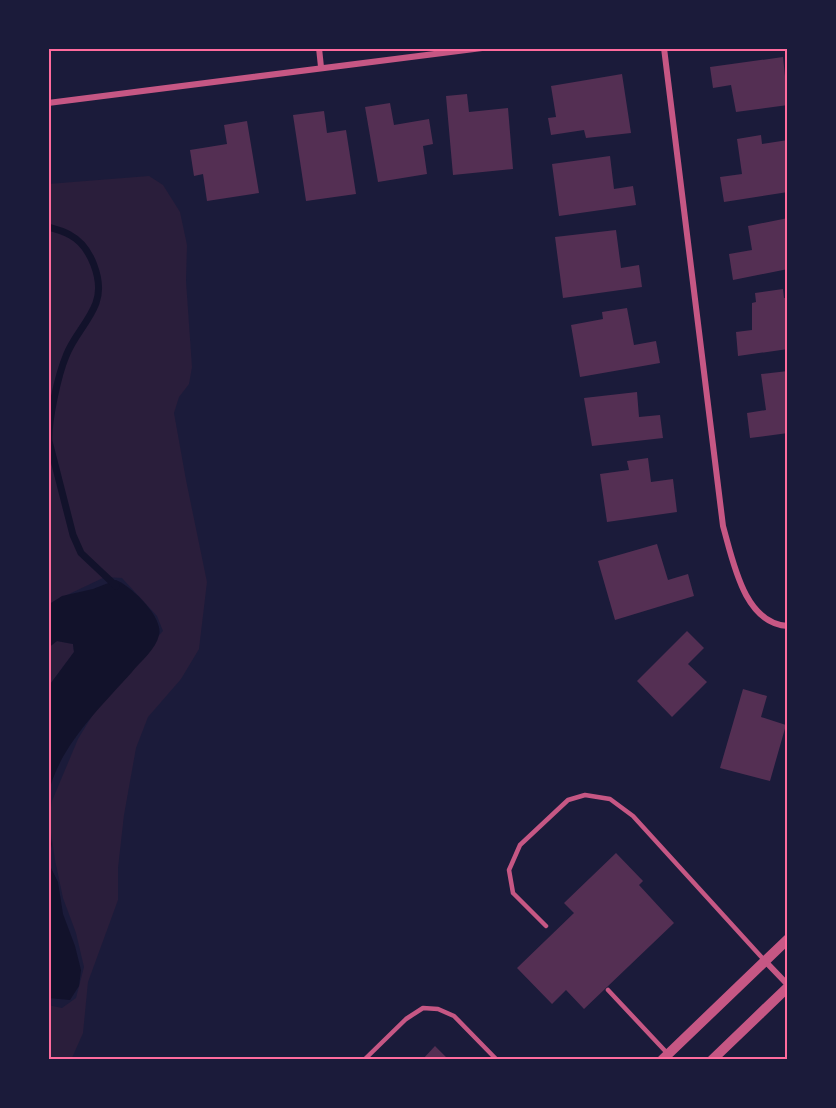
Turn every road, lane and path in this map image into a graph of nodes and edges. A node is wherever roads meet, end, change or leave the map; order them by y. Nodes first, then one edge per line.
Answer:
1 (319, 48) edge
2 (482, 48) edge
3 (664, 48) edge
4 (321, 68) junction
5 (48, 104) edge
6 (787, 626) edge
7 (546, 926) dead end
8 (788, 939) edge
9 (765, 961) junction
10 (788, 986) edge
11 (608, 990) dead end
12 (665, 1057) edge
13 (364, 1060) edge
14 (497, 1060) edge
15 (712, 1060) edge

1 - 4 street
2 - 4 street
3 - 6 street
4 - 5 street
7 - 9 lane
8 - 9 street
9 - 10 street
9 - 12 street
10 - 15 street
11 - 12 lane
13 - 14 lane

